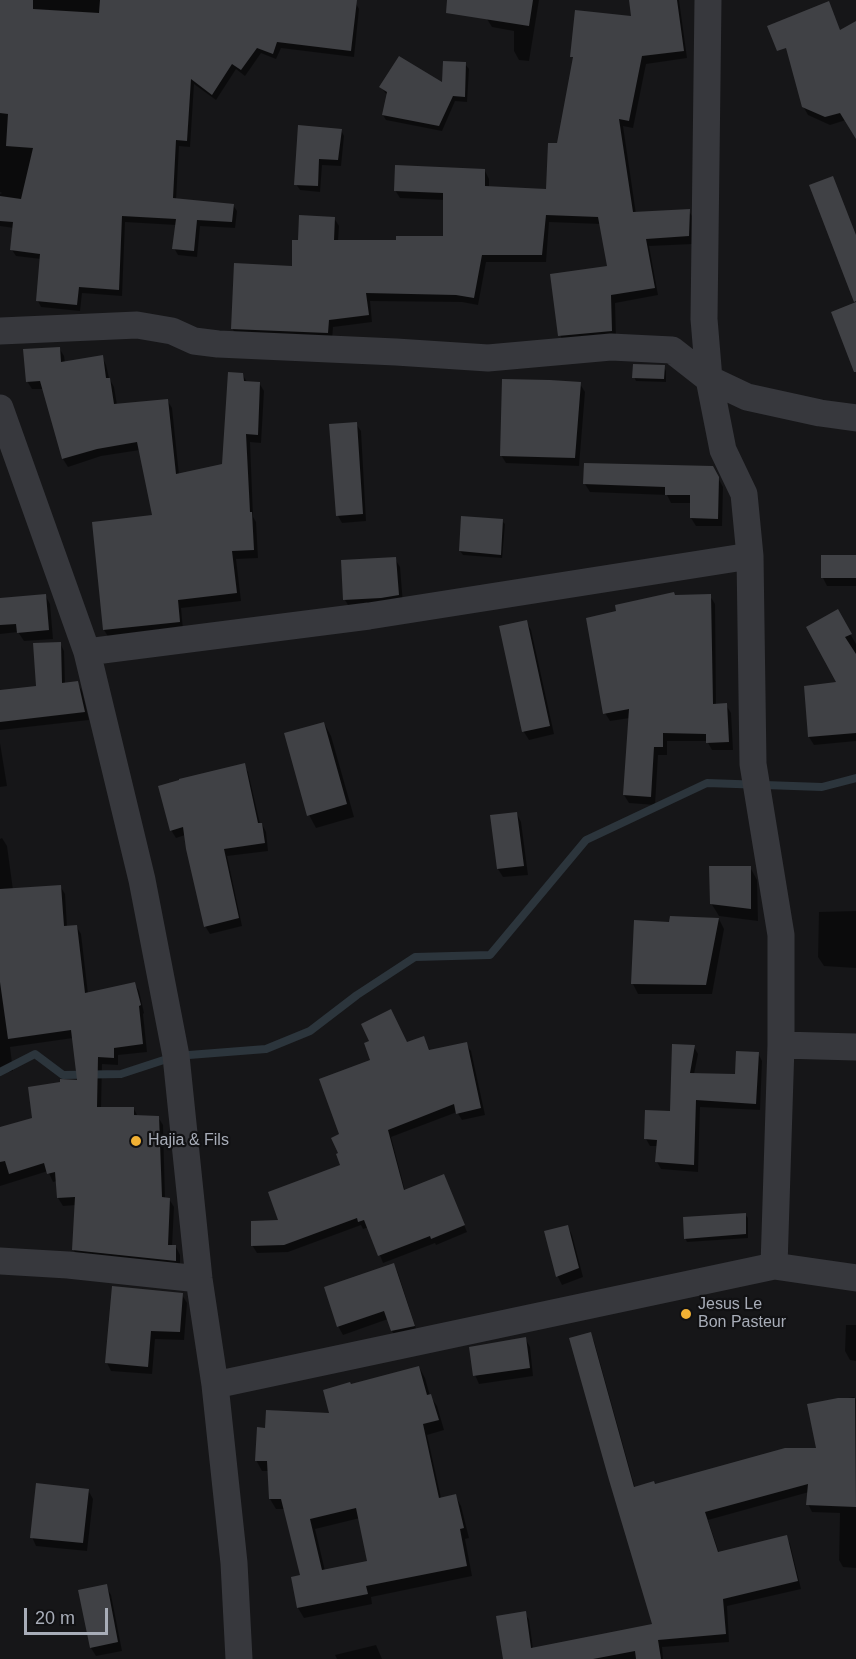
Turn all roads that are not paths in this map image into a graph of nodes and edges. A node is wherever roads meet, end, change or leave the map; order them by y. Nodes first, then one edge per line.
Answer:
1 (708, 0) edge
2 (0, 331) edge
3 (709, 379) junction
4 (0, 408) edge
5 (856, 418) edge
6 (750, 556) junction
7 (87, 652) junction
8 (781, 1045) junction
9 (856, 1047) edge
10 (0, 1261) edge
11 (774, 1266) junction
12 (856, 1278) edge
13 (199, 1279) junction
14 (215, 1385) junction
15 (239, 1659) edge

1 - 3 street
2 - 3 street
3 - 5 street
3 - 6 street
4 - 7 street
6 - 7 street
6 - 8 street
7 - 13 street
8 - 9 street
8 - 11 street
10 - 13 street
11 - 12 street
11 - 14 street
13 - 14 street
14 - 15 street

